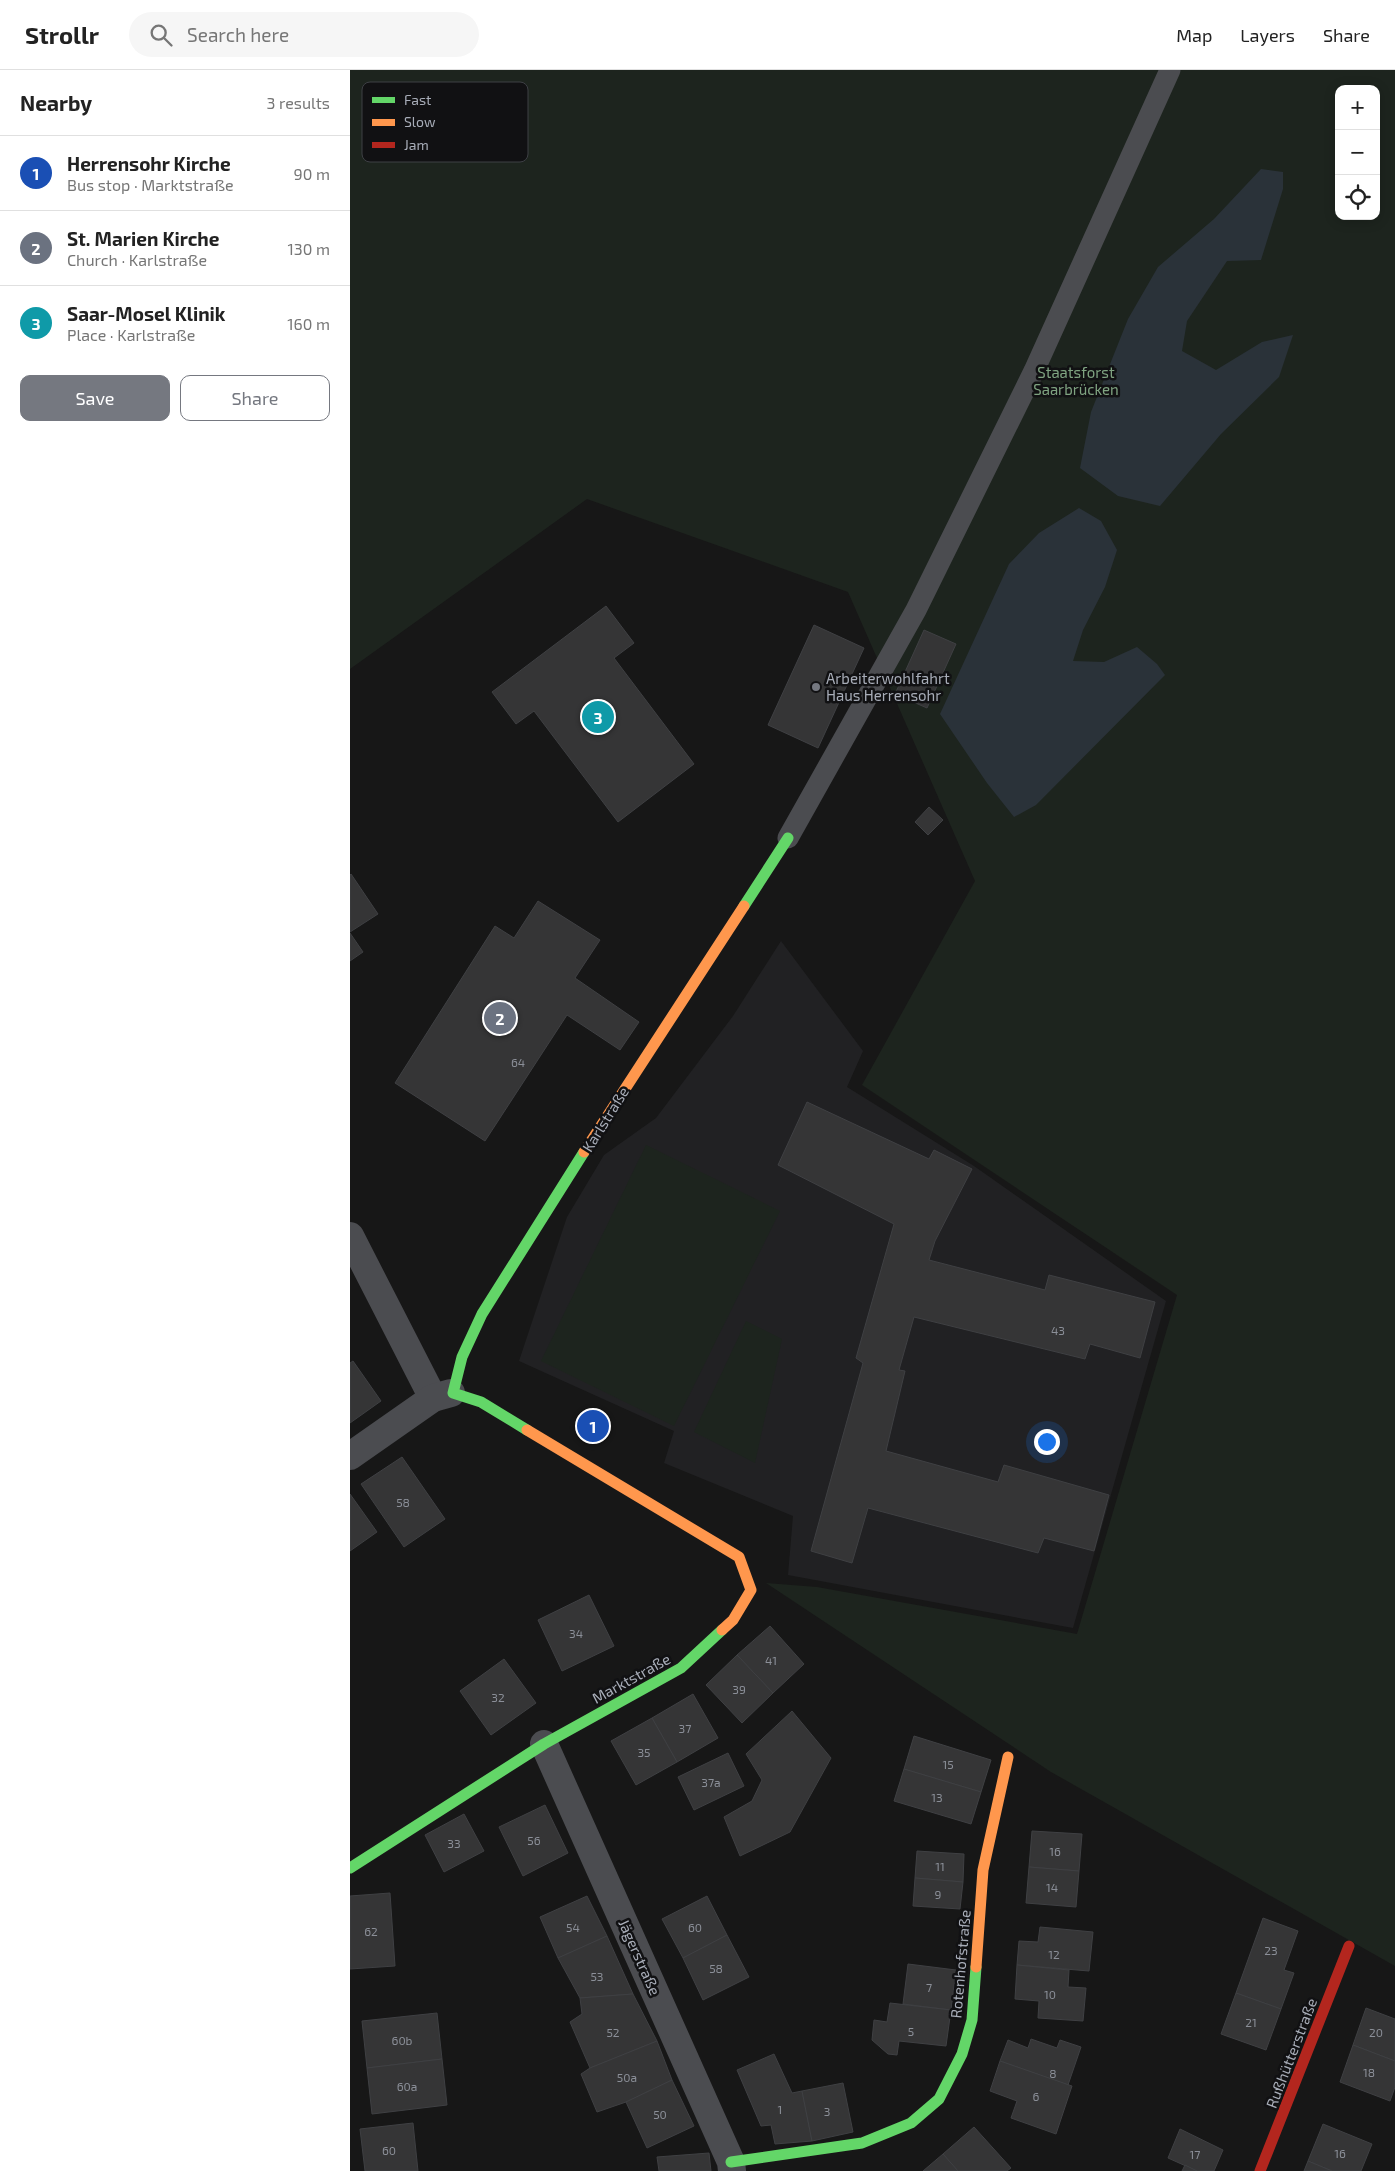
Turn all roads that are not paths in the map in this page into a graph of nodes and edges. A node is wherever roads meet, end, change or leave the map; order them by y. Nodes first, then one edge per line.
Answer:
1 (1170, 70) edge
2 (788, 838) joint
3 (350, 1236) edge
4 (443, 1396) junction
5 (350, 1456) edge
6 (544, 1744) junction
7 (1008, 1756) dead end
8 (350, 1868) edge
9 (1349, 1946) dead end
10 (732, 2167) edge
11 (1260, 2171) edge

1 - 2 lane
2 - 4 street, Karlstraße
3 - 4 street
4 - 5 street
4 - 6 street, Marktstraße
6 - 8 street, Marktstraße
6 - 10 street, Jägerstraße
7 - 10 street, Rotenhofstraße
9 - 11 street, Rußhütterstraße

